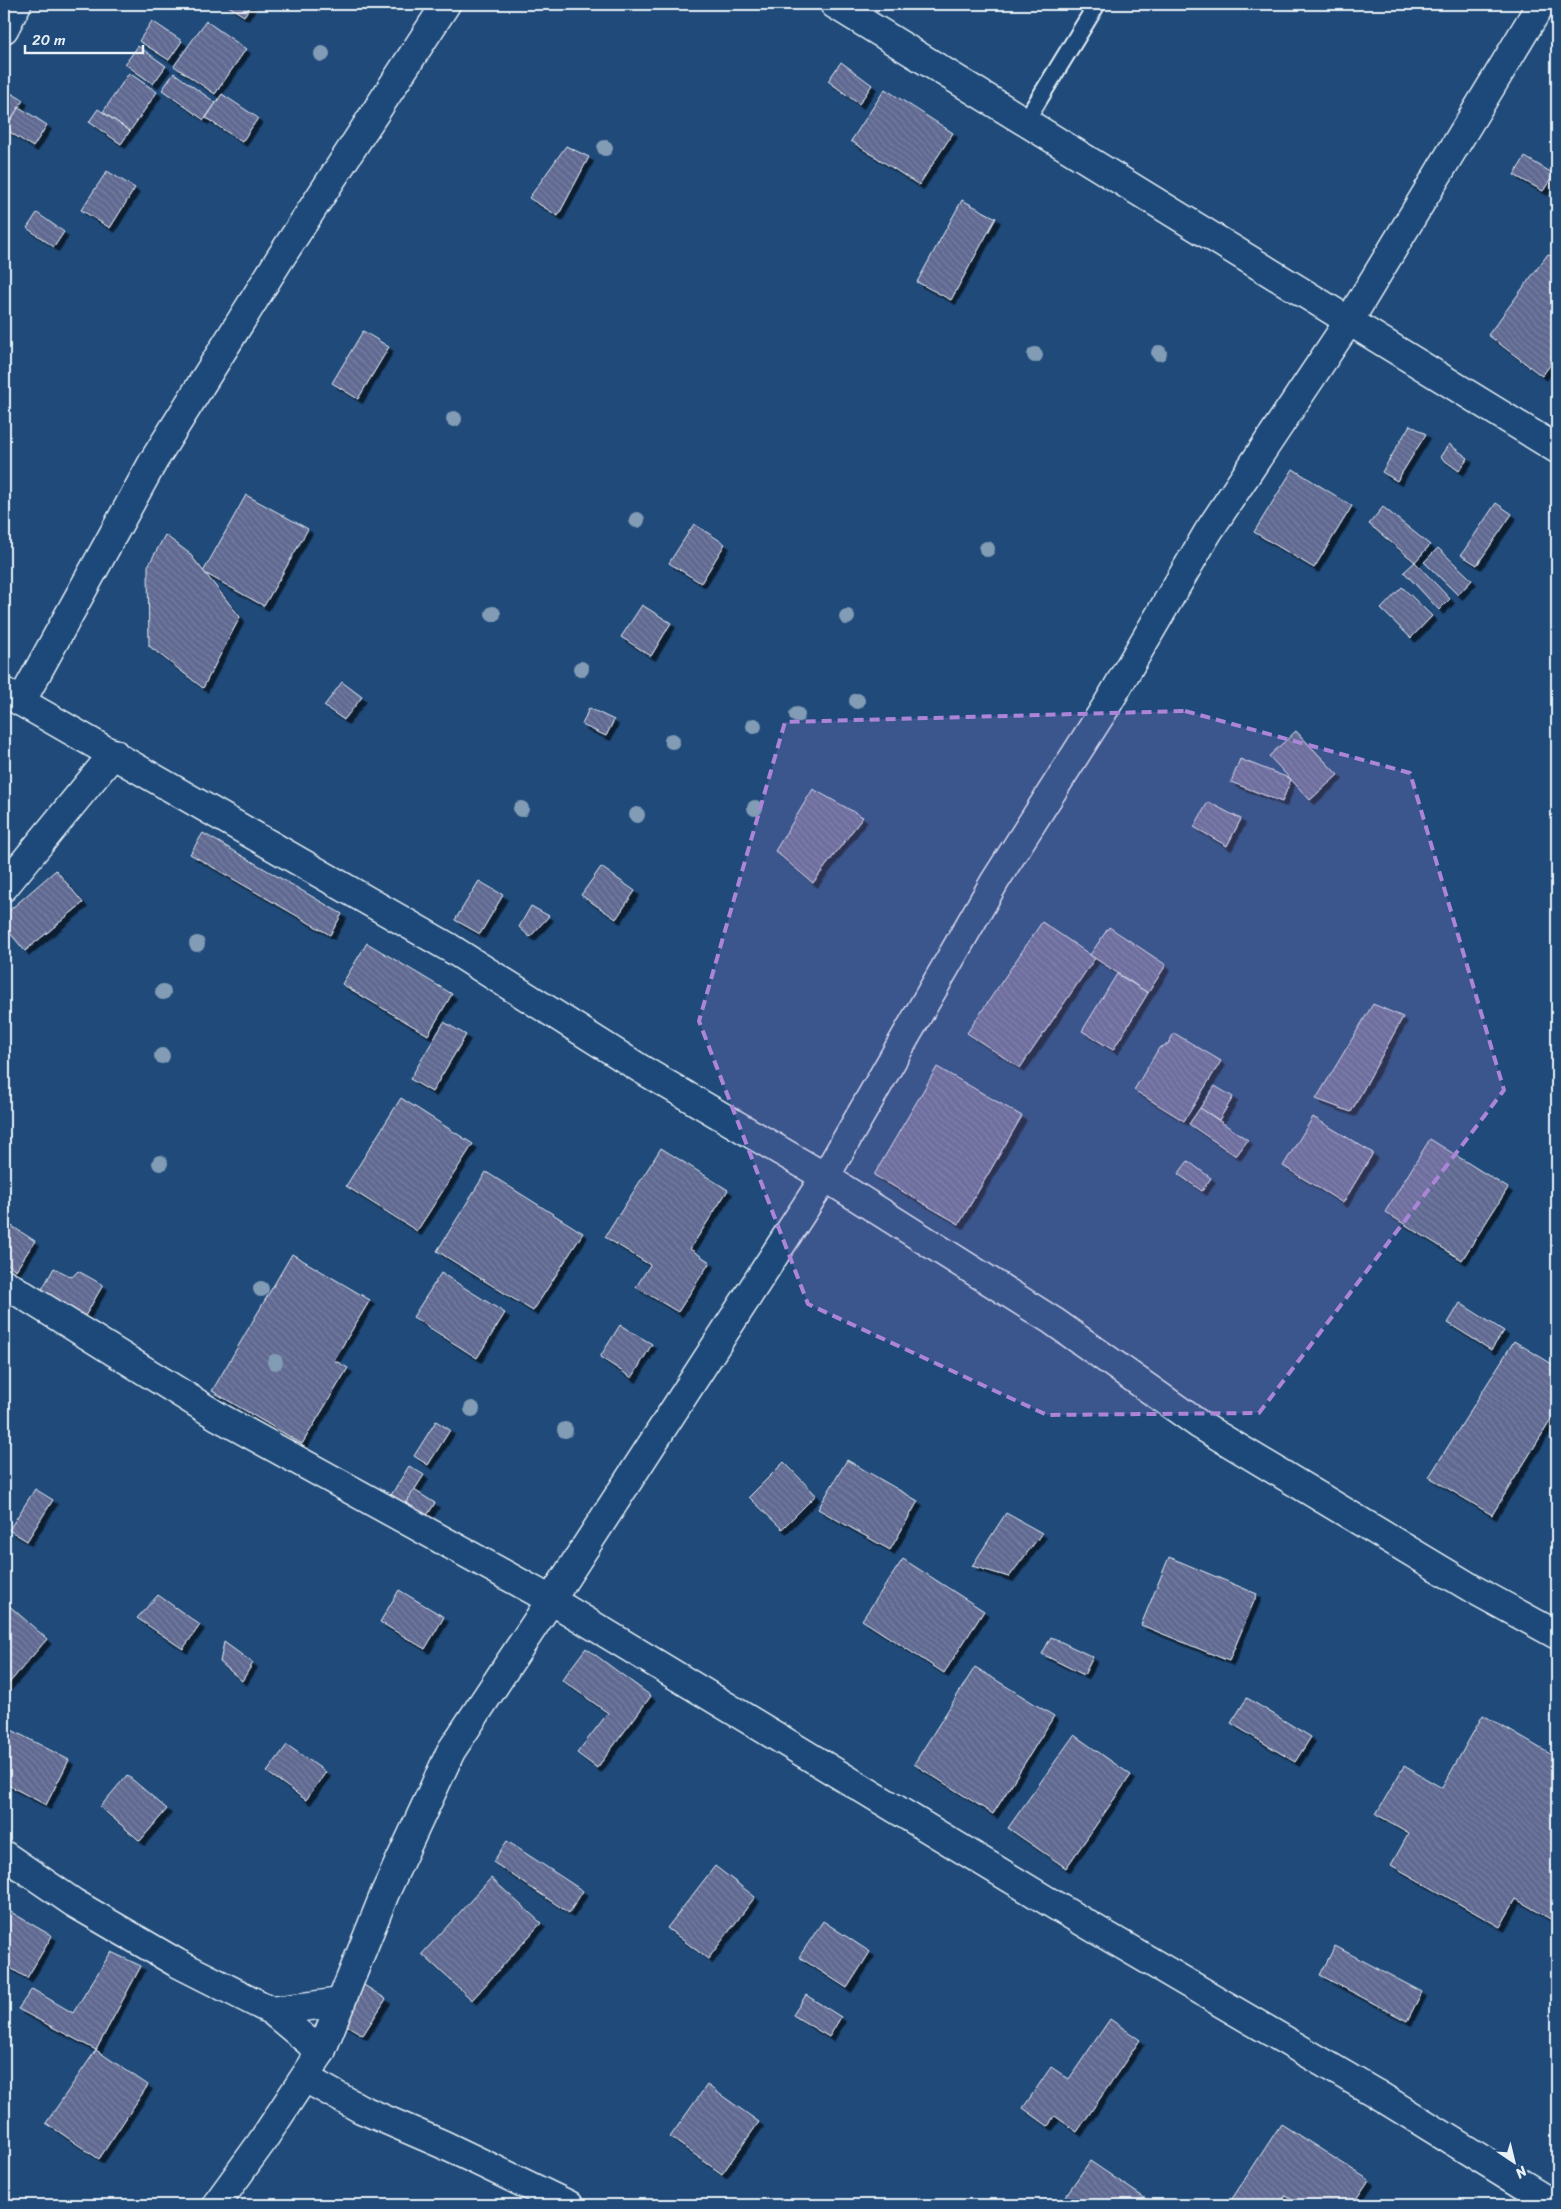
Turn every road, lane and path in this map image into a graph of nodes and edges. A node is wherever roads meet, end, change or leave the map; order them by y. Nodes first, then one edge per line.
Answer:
1 (17, 4) edge
2 (446, 4) edge
3 (834, 4) edge
4 (1097, 4) edge
5 (1541, 4) edge
6 (4, 29) edge
7 (1025, 122) junction
8 (1349, 321) junction
9 (1557, 449) edge
10 (12, 697) edge
11 (114, 753) junction
12 (4, 887) edge
13 (825, 1177) junction
14 (4, 1283) edge
15 (551, 1600) junction
16 (1557, 1635) edge
17 (4, 1855) edge
18 (341, 2002) junction
19 (272, 2012) junction
20 (321, 2052) junction
21 (305, 2078) junction
22 (216, 2205) edge
23 (569, 2205) edge
24 (1556, 2205) edge

1 - 6 street
2 - 10 street
3 - 7 street
4 - 7 lane
5 - 8 street
7 - 8 street
8 - 9 street
8 - 13 street
10 - 11 street
11 - 12 street
11 - 13 street
13 - 15 street
13 - 16 street
14 - 15 street
15 - 18 street
15 - 24 street
17 - 19 street
18 - 19 street
18 - 20 street
19 - 20 street
20 - 21 street
21 - 22 street
21 - 23 street

